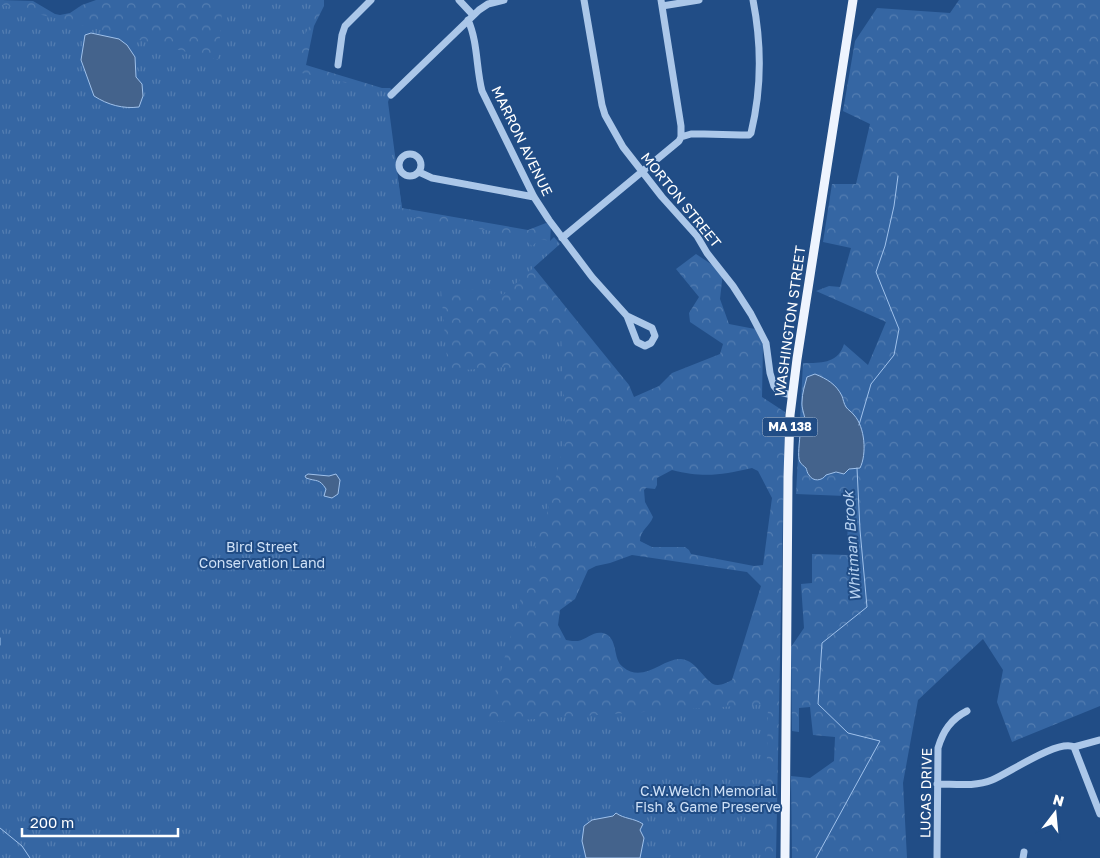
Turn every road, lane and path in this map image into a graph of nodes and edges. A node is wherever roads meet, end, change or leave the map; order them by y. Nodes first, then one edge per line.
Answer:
1 (371, 0) edge
2 (459, 0) edge
3 (504, 0) edge
4 (584, 0) edge
5 (699, 0) edge
6 (753, 0) edge
7 (853, 0) edge
8 (662, 3) edge
9 (471, 18) junction
10 (338, 65) dead end
11 (391, 95) dead end
12 (681, 137) junction
13 (419, 172) dead end
14 (642, 172) junction
15 (534, 197) junction
16 (562, 238) junction
17 (627, 316) junction
18 (792, 394) junction
19 (967, 711) dead end
20 (1100, 740) edge
21 (1074, 748) junction
22 (938, 784) junction
23 (1100, 814) edge
24 (784, 858) edge
25 (938, 858) edge

1 - 10 street
2 - 9 street
3 - 9 street
4 - 14 street, MORTON STREET
5 - 8 street
6 - 12 street
7 - 18 main road, WASHINGTON STREET / MA 138
8 - 12 street
9 - 11 street
9 - 15 street, MARRON AVENUE
12 - 14 street
13 - 15 street
14 - 16 street
14 - 18 street, MORTON STREET
15 - 16 street, MARRON AVENUE
16 - 17 street, MARRON AVENUE
17 - 17 street
18 - 24 main road, WASHINGTON STREET / MA 138
19 - 22 street, LUCAS DRIVE
20 - 21 street
21 - 22 street
21 - 23 street
22 - 25 street, LUCAS DRIVE

